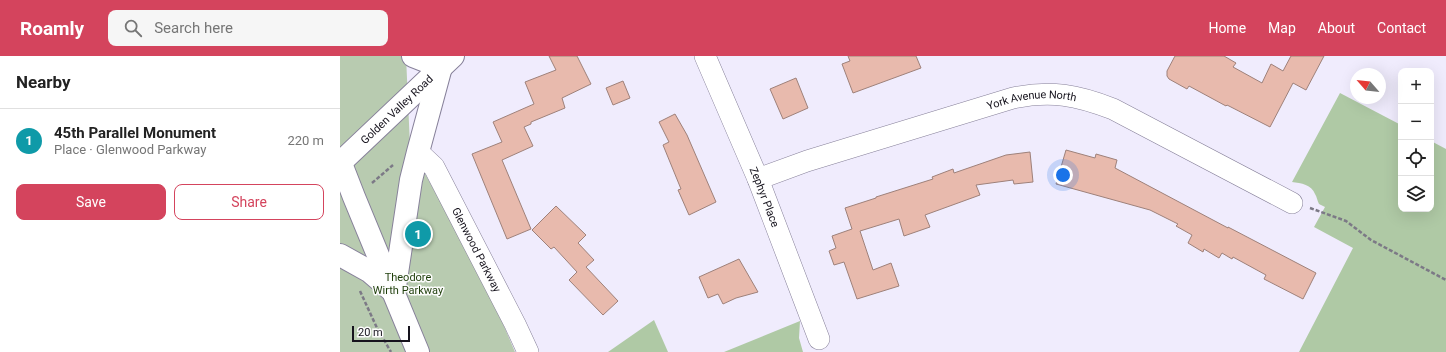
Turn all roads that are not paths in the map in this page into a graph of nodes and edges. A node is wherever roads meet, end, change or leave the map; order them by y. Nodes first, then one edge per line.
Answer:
1 (413, 56) edge
2 (705, 56) edge
3 (443, 60) edge
4 (418, 152) junction
5 (340, 162) edge
6 (758, 179) junction
7 (1292, 203) road end
8 (340, 255) edge
9 (394, 293) junction
10 (819, 339) dead end
11 (418, 352) edge
12 (528, 352) edge

1 - 3 street
2 - 6 street, Zephyr Place
3 - 4 street
3 - 5 street, Golden Valley Road
4 - 9 street
4 - 12 street, Glenwood Parkway
5 - 9 street
6 - 7 street, York Avenue North
6 - 10 street, Zephyr Place
8 - 9 street
9 - 11 street

